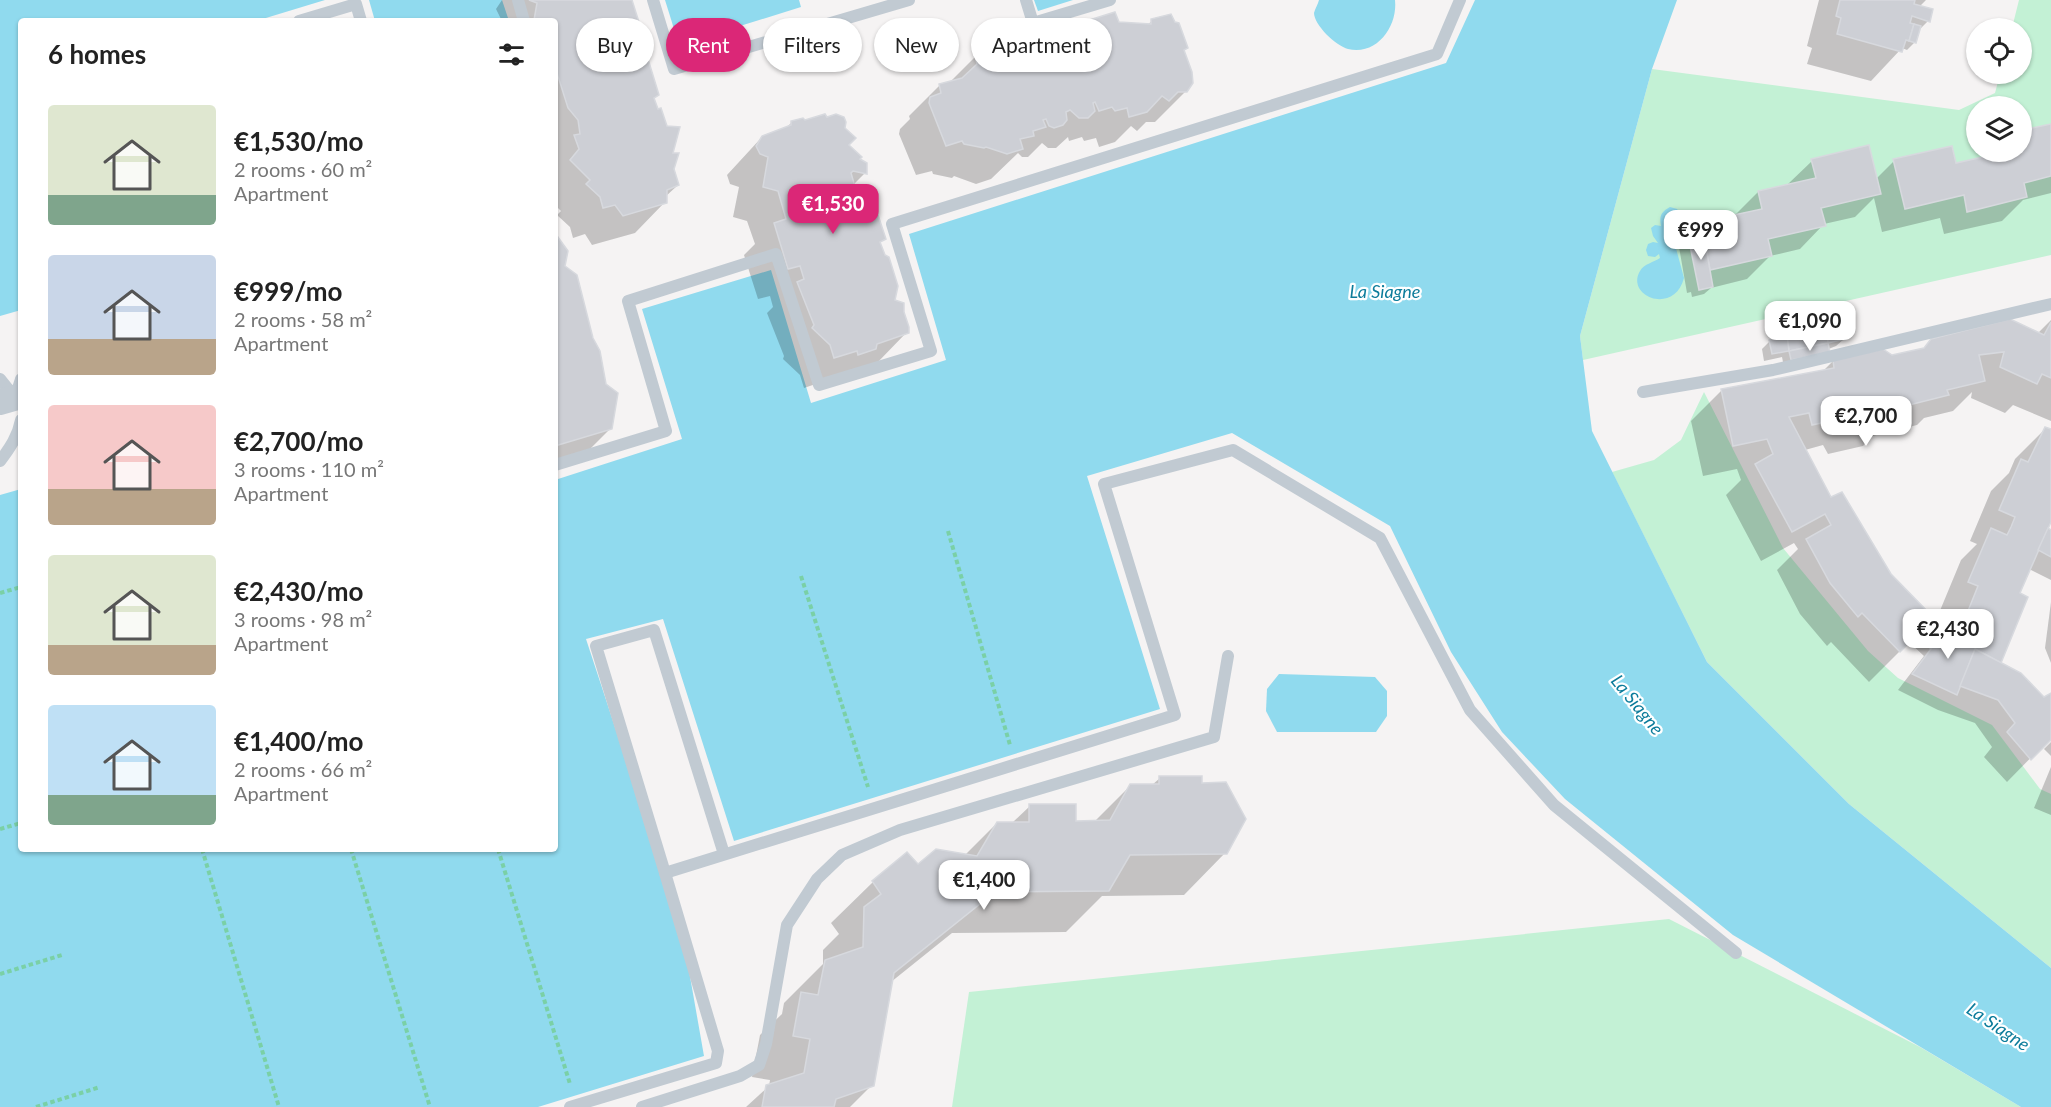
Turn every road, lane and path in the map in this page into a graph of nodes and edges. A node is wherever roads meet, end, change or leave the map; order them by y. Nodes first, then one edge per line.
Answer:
1 (518, 0) edge
2 (653, 0) edge
3 (909, 0) edge
4 (1026, 0) edge
5 (1110, 0) edge
6 (1460, 0) edge
7 (309, 18) edge
8 (360, 18) edge
9 (523, 18) edge
10 (2051, 304) edge
11 (1643, 393) dead end
12 (15, 398) edge
13 (18, 423) edge
14 (18, 433) edge
15 (0, 460) edge
16 (558, 464) edge
17 (948, 531) dead end
18 (801, 576) dead end
19 (18, 588) edge
20 (0, 593) edge
21 (1228, 656) dead end
22 (1013, 754) dead end
23 (871, 796) dead end
24 (18, 824) edge
25 (0, 829) edge
26 (203, 852) edge
27 (352, 852) edge
28 (499, 852) edge
29 (724, 854) junction
30 (664, 873) junction
31 (1736, 953) dead end
32 (62, 955) dead end
33 (0, 974) edge
34 (570, 1085) dead end
35 (100, 1087) dead end
36 (36, 1107) edge
37 (279, 1107) edge
38 (430, 1107) edge
39 (570, 1107) edge
40 (642, 1107) edge

1 - 9 lane
2 - 3 lane
4 - 5 lane
6 - 16 lane
7 - 8 lane
10 - 11 lane
12 - 13 lane
14 - 15 lane
17 - 22 path
18 - 23 path
19 - 20 path
21 - 40 lane
24 - 25 path
26 - 37 path
27 - 38 path
28 - 34 path
29 - 30 lane
29 - 30 lane
29 - 31 lane
30 - 39 lane
32 - 33 path
35 - 36 path

